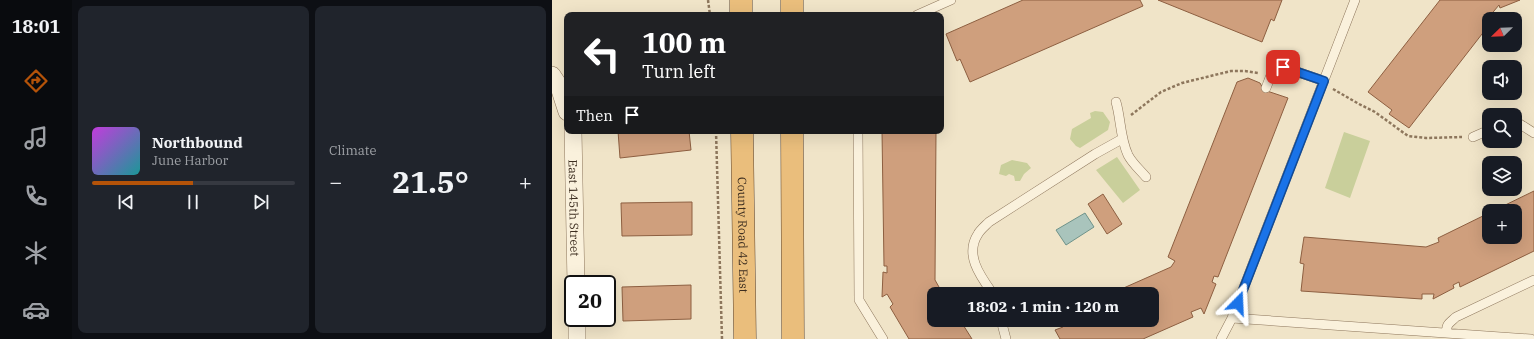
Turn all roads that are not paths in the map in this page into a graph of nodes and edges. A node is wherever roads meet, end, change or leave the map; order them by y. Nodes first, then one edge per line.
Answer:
1 (741, 0) edge
2 (792, 0) edge
3 (951, 0) edge
4 (1355, 0) edge
5 (741, 12) edge
6 (792, 12) edge
7 (924, 12) edge
8 (552, 75) edge
9 (1324, 81) junction
10 (1266, 88) dead end
11 (1116, 102) dead end
12 (564, 103) edge
13 (1522, 125) edge
14 (1482, 133) edge
15 (1534, 133) edge
16 (573, 134) edge
17 (742, 134) edge
18 (792, 134) edge
19 (858, 134) edge
20 (1473, 137) road end
21 (1122, 139) junction
22 (1146, 177) dead end
23 (576, 275) edge
24 (1534, 280) edge
25 (988, 287) edge
26 (1232, 318) junction
27 (577, 327) edge
28 (1003, 327) edge
29 (1448, 333) junction
30 (577, 339) edge
31 (745, 339) edge
32 (793, 339) edge
33 (883, 339) edge
34 (1006, 339) edge
35 (1221, 339) edge
36 (1531, 339) edge

1 - 5 highway
2 - 6 highway
3 - 7 lane
4 - 9 lane
8 - 12 street
9 - 10 lane
9 - 26 lane
11 - 21 lane
13 - 15 lane
14 - 20 lane
16 - 23 street, East 145th Street
17 - 31 highway, County Road 42 East
18 - 32 highway
19 - 33 lane
21 - 22 lane
21 - 25 lane
24 - 29 lane
26 - 29 lane
26 - 35 lane
27 - 30 street
28 - 34 lane
29 - 36 lane

